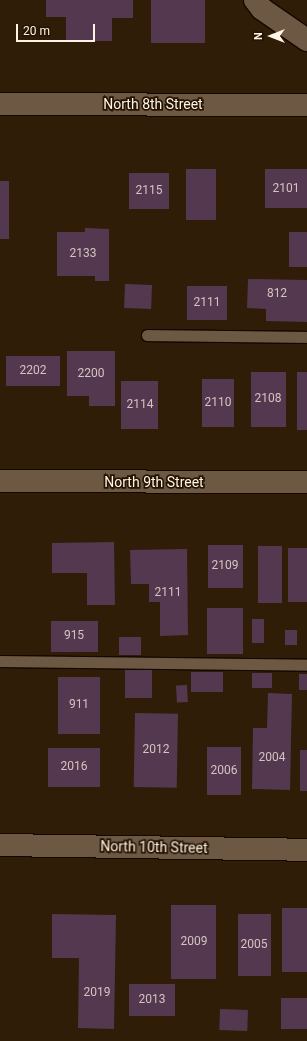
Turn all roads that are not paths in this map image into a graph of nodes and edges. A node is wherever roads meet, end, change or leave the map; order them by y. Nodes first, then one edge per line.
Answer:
1 (255, 0) edge
2 (307, 40) edge
3 (0, 104) edge
4 (307, 105) edge
5 (147, 335) dead end
6 (307, 337) edge
7 (0, 481) edge
8 (307, 482) edge
9 (0, 661) edge
10 (307, 665) edge
11 (0, 845) edge
12 (307, 850) edge

1 - 2 street
3 - 4 street, North 8th Street
5 - 6 lane
7 - 8 street, North 9th Street
9 - 10 lane
11 - 12 street, North 10th Street

